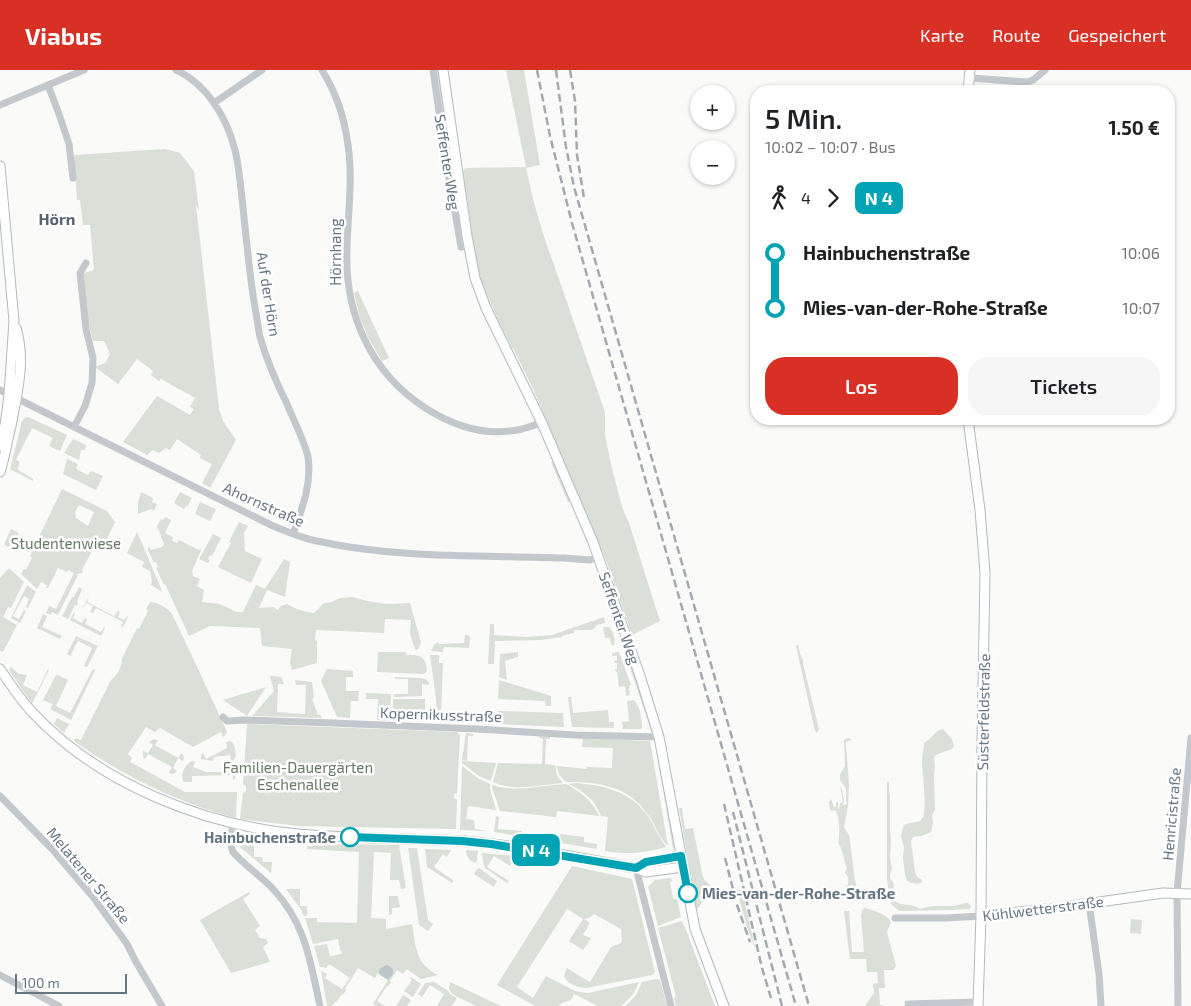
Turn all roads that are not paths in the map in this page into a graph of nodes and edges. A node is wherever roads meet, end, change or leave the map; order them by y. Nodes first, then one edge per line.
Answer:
1 (84, 70) edge
2 (176, 70) edge
3 (262, 70) edge
4 (322, 70) edge
5 (434, 70) edge
6 (443, 70) edge
7 (1045, 70) edge
8 (970, 74) edge
9 (48, 85) junction
10 (214, 103) junction
11 (0, 105) edge
12 (0, 166) edge
13 (73, 178) dead end
14 (469, 245) junction
15 (86, 263) dead end
16 (0, 390) edge
17 (13, 397) junction
18 (542, 423) junction
19 (969, 425) edge
20 (74, 427) junction
21 (0, 446) edge
22 (0, 472) edge
23 (293, 534) junction
24 (598, 557) junction
25 (0, 669) edge
26 (223, 717) dead end
27 (659, 737) junction
28 (1191, 738) edge
29 (0, 796) edge
30 (233, 824) junction
31 (681, 856) junction
32 (683, 867) junction
33 (636, 868) junction
34 (1177, 893) junction
35 (1191, 894) edge
36 (1089, 903) junction
37 (980, 916) junction
38 (895, 918) dead end
39 (0, 975) edge
40 (908, 1004) dead end
41 (978, 1004) edge
42 (59, 1006) edge
43 (162, 1006) edge
44 (320, 1006) edge
45 (671, 1006) edge
46 (724, 1006) edge
47 (1101, 1006) edge
48 (1178, 1006) edge

1 - 9 street
2 - 10 street, Auf der Hörn
3 - 10 street
4 - 18 street, Hörnhang
5 - 14 street, Seffenter Weg
6 - 14 street, Seffenter Weg
7 - 8 street
9 - 11 street
9 - 13 street
10 - 23 street, Auf der Hörn
12 - 17 street
14 - 18 street, Seffenter Weg
15 - 20 street
16 - 17 street, Ahornstraße
17 - 20 street, Ahornstraße
17 - 21 street
17 - 22 street
18 - 24 street, Seffenter Weg
19 - 37 street, Süsterfeldstraße
20 - 23 street, Ahornstraße
23 - 24 street, Ahornstraße
24 - 27 street, Seffenter Weg
25 - 30 street
26 - 27 street, Kopernikusstraße
27 - 31 street, Seffenter Weg
28 - 34 street, Henricistraße
29 - 43 street, Melatener Straße
30 - 33 street
30 - 44 street
31 - 32 street, Seffenter Weg
31 - 33 street
32 - 33 street
32 - 46 street, Seffenter Weg
33 - 45 street
34 - 35 street, Kühlwetterstraße
34 - 36 street, Kühlwetterstraße
34 - 48 street, Henricistraße
36 - 37 street, Kühlwetterstraße
36 - 47 street
37 - 38 street, Kühlwetterstraße
37 - 41 street, Süsterfeldstraße
39 - 42 street
40 - 41 street

